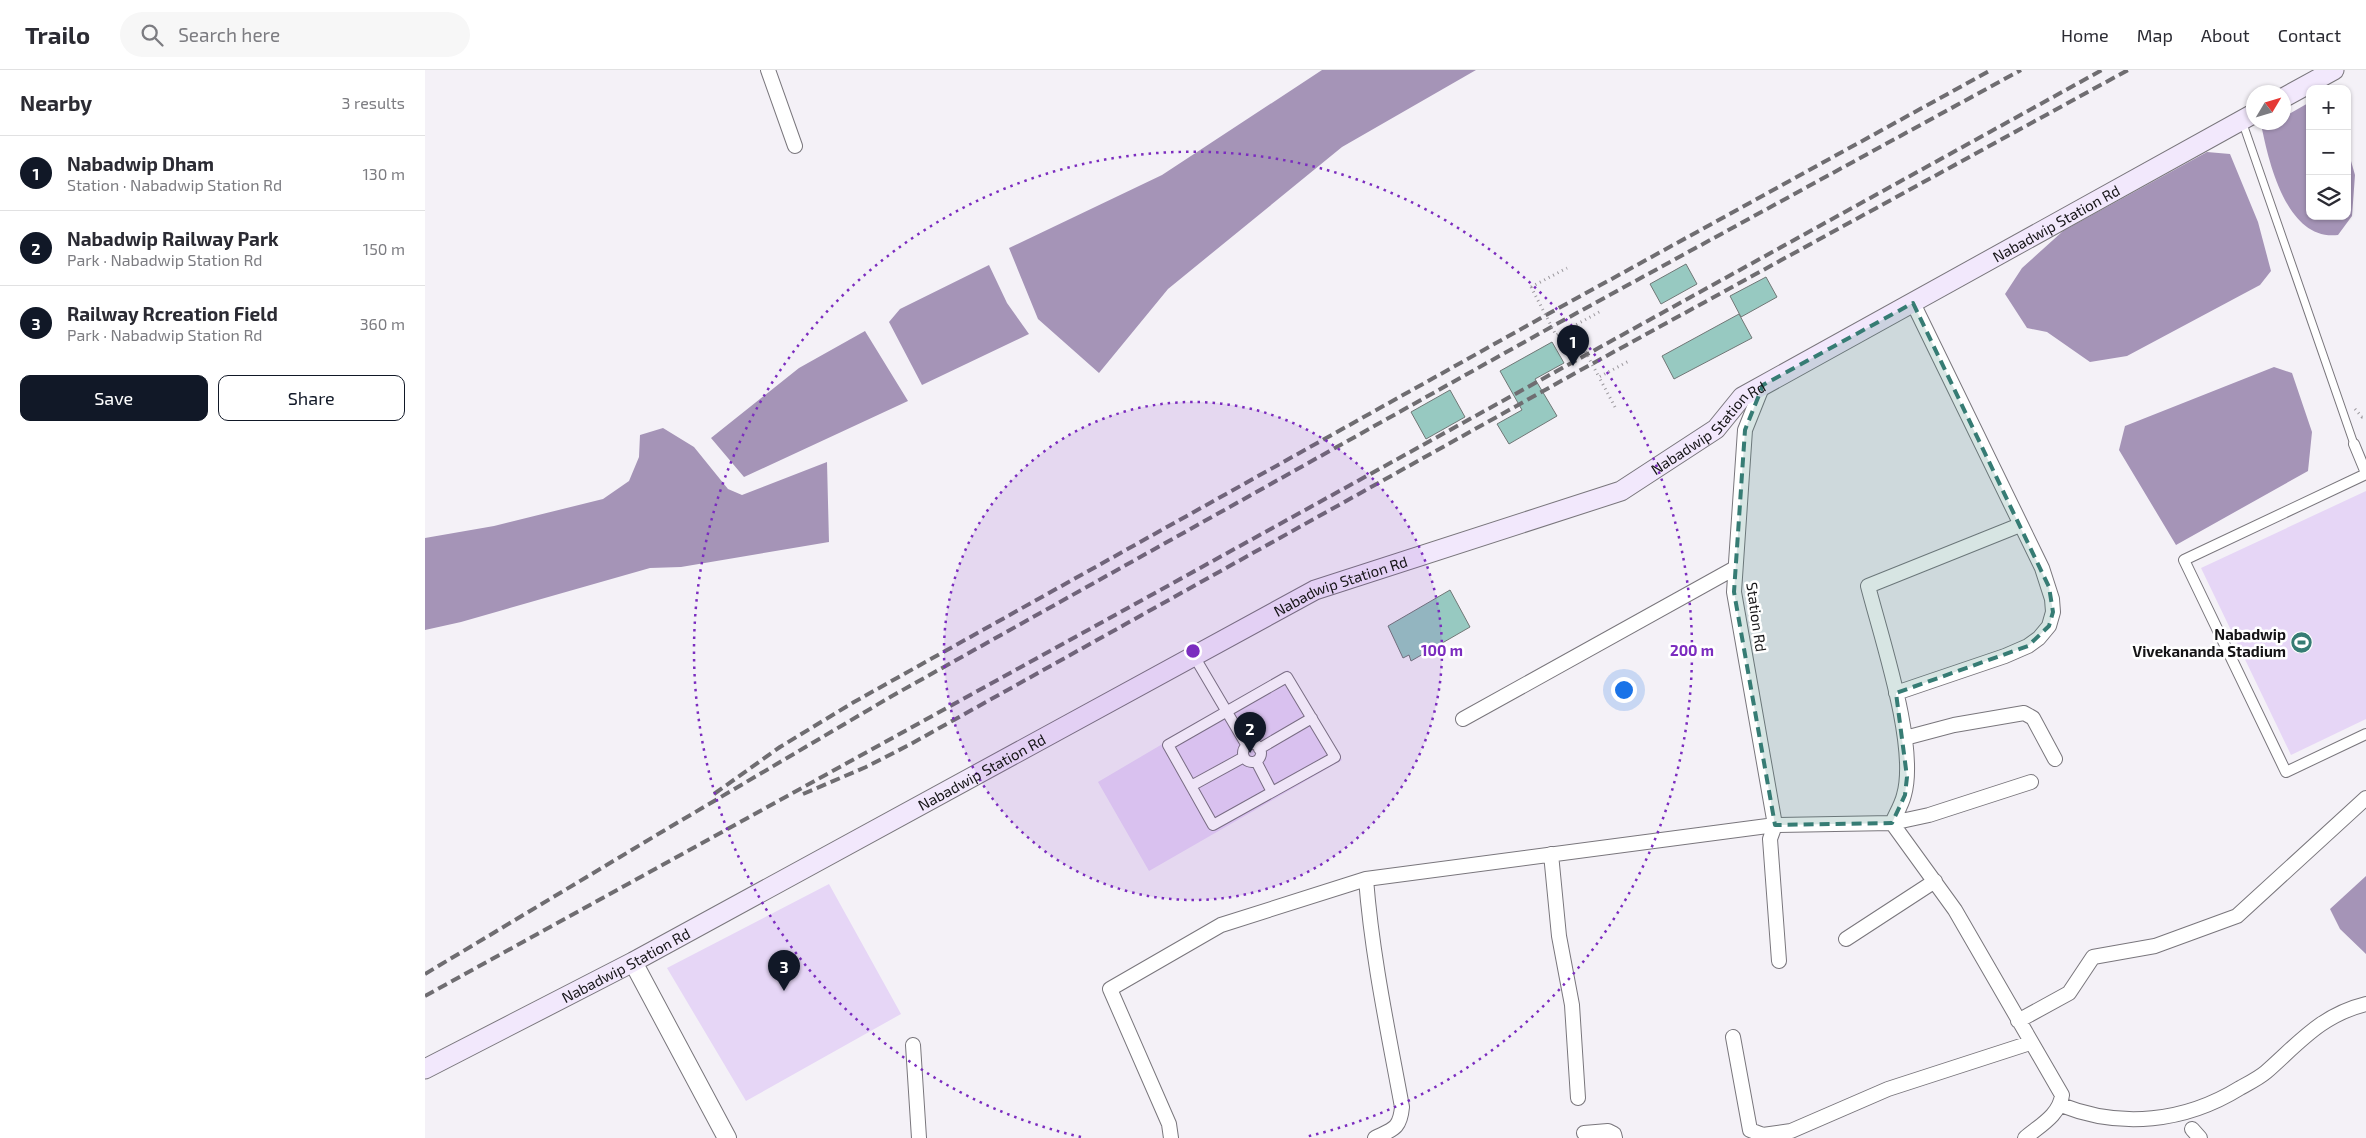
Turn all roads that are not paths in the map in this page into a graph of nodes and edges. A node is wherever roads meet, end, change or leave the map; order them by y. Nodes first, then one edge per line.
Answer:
1 (768, 70) edge
2 (2334, 70) edge
3 (2291, 94) edge
4 (2246, 118) edge
5 (2252, 130) edge
6 (795, 146) dead end
7 (1913, 303) junction
8 (1763, 385) junction
9 (2354, 444) joint
10 (2366, 474) edge
11 (2020, 525) junction
12 (1735, 568) junction
13 (1194, 656) junction
14 (1896, 693) junction
15 (1226, 712) junction
16 (1312, 718) junction
17 (1463, 719) dead end
18 (2366, 734) edge
19 (1905, 738) junction
20 (1247, 746) junction
21 (1259, 749) junction
22 (1244, 757) junction
23 (2055, 759) dead end
24 (1256, 761) junction
25 (2031, 782) dead end
26 (1191, 786) junction
27 (1271, 792) junction
28 (2366, 798) edge
29 (1892, 823) junction
30 (1775, 825) junction
31 (1551, 854) junction
32 (1366, 879) junction
33 (1935, 881) junction
34 (1846, 938) dead end
35 (1779, 961) dead end
36 (633, 962) junction
37 (2366, 1004) edge
38 (2018, 1021) junction
39 (1733, 1037) dead end
40 (2030, 1043) junction
41 (913, 1045) dead end
42 (425, 1069) edge
43 (1577, 1098) dead end
44 (2061, 1105) junction
45 (1584, 1133) dead end
46 (727, 1138) edge
47 (919, 1138) edge
48 (1171, 1138) edge
49 (1375, 1138) edge
50 (1615, 1138) edge
51 (2025, 1138) edge

1 - 6 street
2 - 3 main road
4 - 7 main road, Nabadwip Station Rd
5 - 9 lane
7 - 8 main road, Nabadwip Station Rd
7 - 11 street
8 - 12 street, Station Rd
8 - 13 main road, Nabadwip Station Rd
9 - 10 street
10 - 18 street
11 - 14 street
11 - 14 street
12 - 17 street
12 - 30 street, Station Rd
13 - 15 street
13 - 36 main road, Nabadwip Station Rd
14 - 19 street
15 - 16 street
15 - 20 street
15 - 26 street
16 - 21 street
16 - 27 street
19 - 23 street
19 - 29 street
20 - 21 street
20 - 22 street
21 - 24 street
22 - 24 street
22 - 26 street
24 - 27 street
25 - 29 street
26 - 27 street
28 - 38 street
29 - 30 street
29 - 33 street
30 - 31 street
30 - 35 street, Station Rd
31 - 32 street
31 - 43 street
32 - 48 street
32 - 49 street
33 - 34 street
33 - 38 street
36 - 42 main road, Nabadwip Station Rd
36 - 46 street
37 - 44 street
38 - 40 street
39 - 40 street
40 - 44 street
41 - 47 street
44 - 51 street
45 - 50 street

